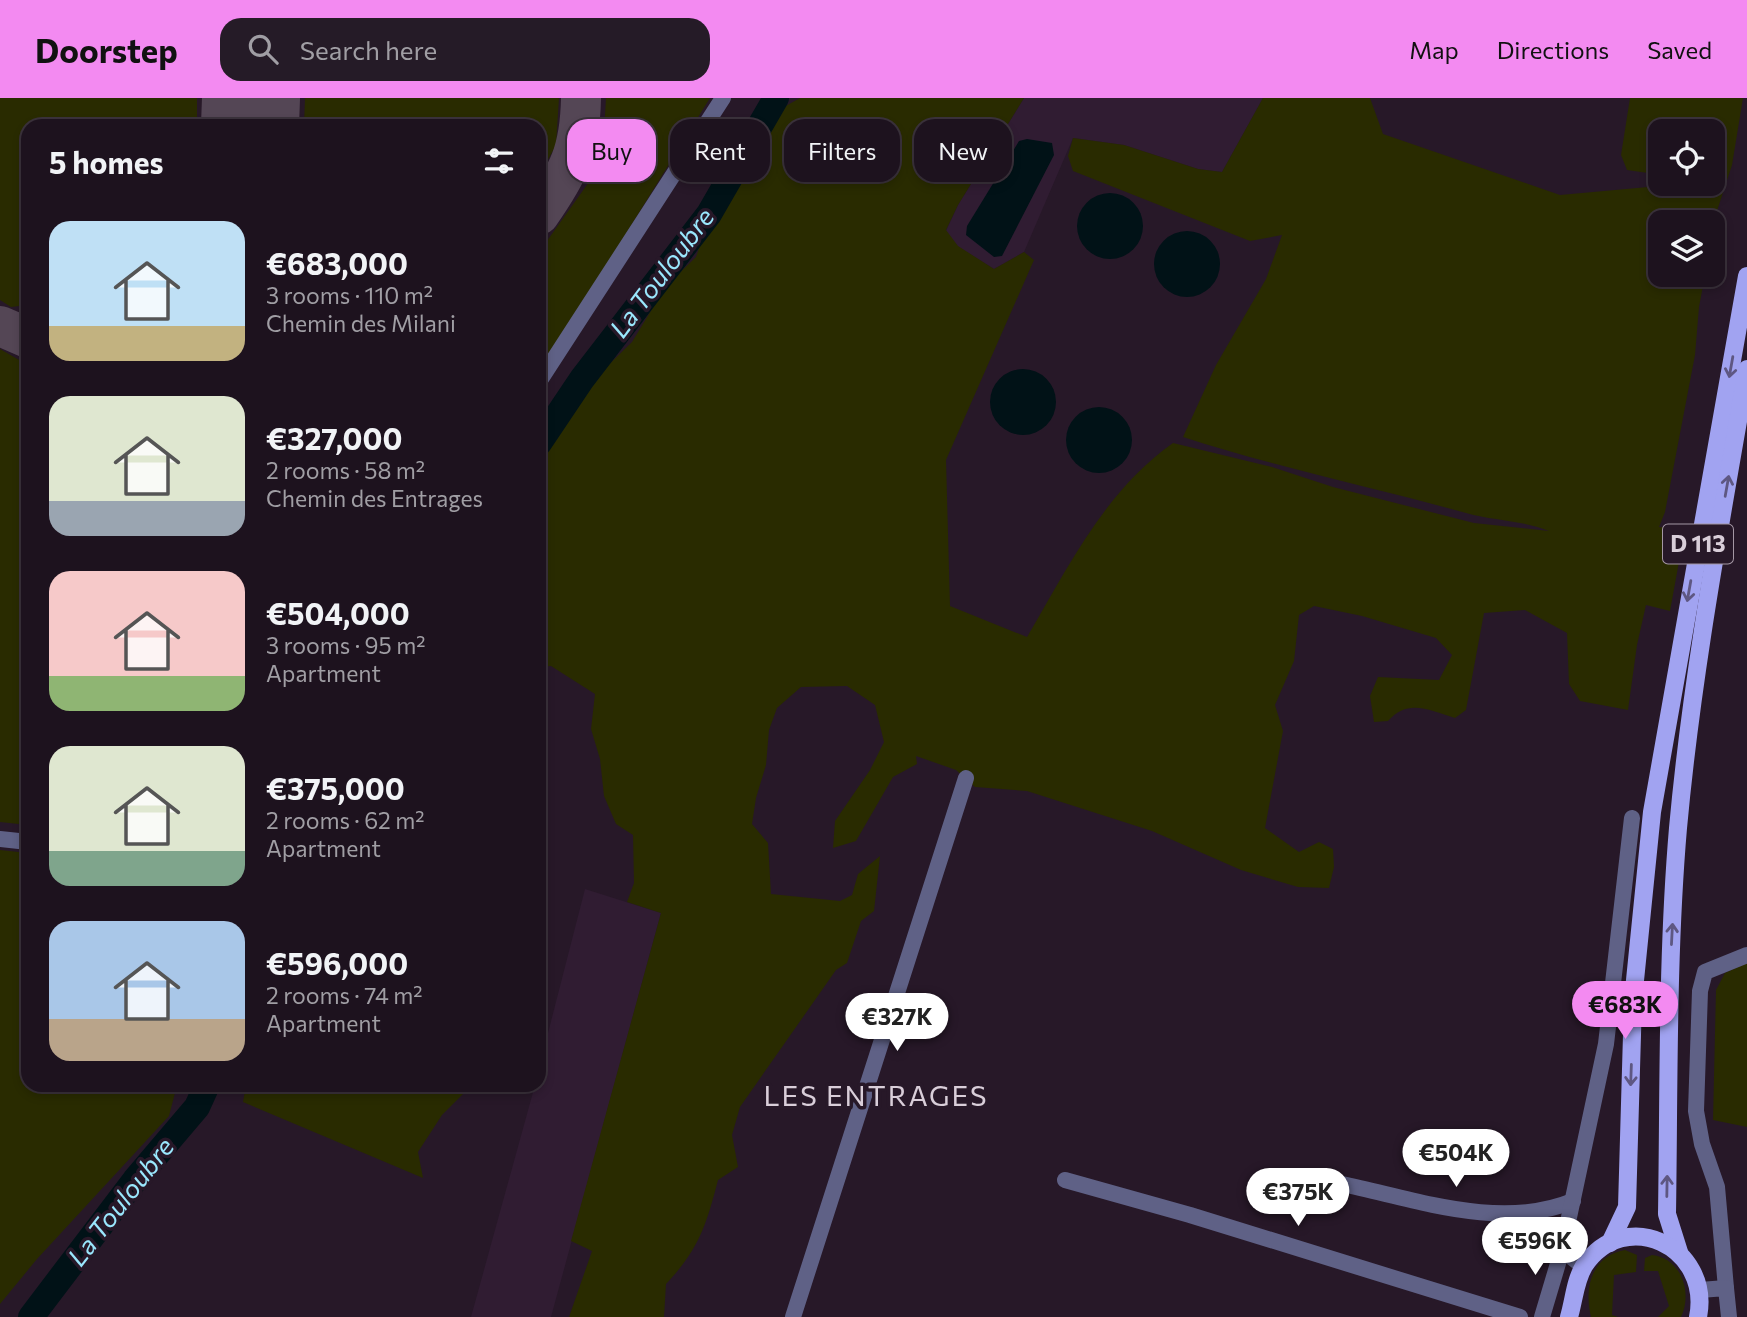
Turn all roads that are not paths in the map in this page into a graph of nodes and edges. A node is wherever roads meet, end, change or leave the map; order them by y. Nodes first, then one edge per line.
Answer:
1 (723, 98) edge
2 (1747, 276) edge
3 (1747, 369) edge
4 (546, 371) edge
5 (966, 778) dead end
6 (1632, 818) dead end
7 (0, 839) edge
8 (21, 841) edge
9 (1747, 955) edge
10 (1065, 1180) dead end
11 (1342, 1184) dead end
12 (1573, 1202) junction
13 (1610, 1243) junction
14 (1563, 1250) junction
15 (1679, 1252) junction
16 (1584, 1266) junction
17 (1726, 1288) junction
18 (1700, 1290) junction
19 (1573, 1312) edge
20 (793, 1317) edge
21 (1520, 1317) edge
22 (1542, 1317) edge
23 (1698, 1317) edge
24 (1730, 1317) edge

1 - 4 street
2 -> 13 main road, D 113
15 -> 3 main road, D 113
5 - 20 street
6 - 12 street
7 - 8 street
9 - 17 street
10 - 21 street
11 - 12 street
12 - 14 street
13 - 15 main road
13 - 16 main road
14 - 16 street
14 - 22 street
15 - 18 main road
16 - 19 main road
17 - 18 street
17 - 24 street
18 - 23 main road

